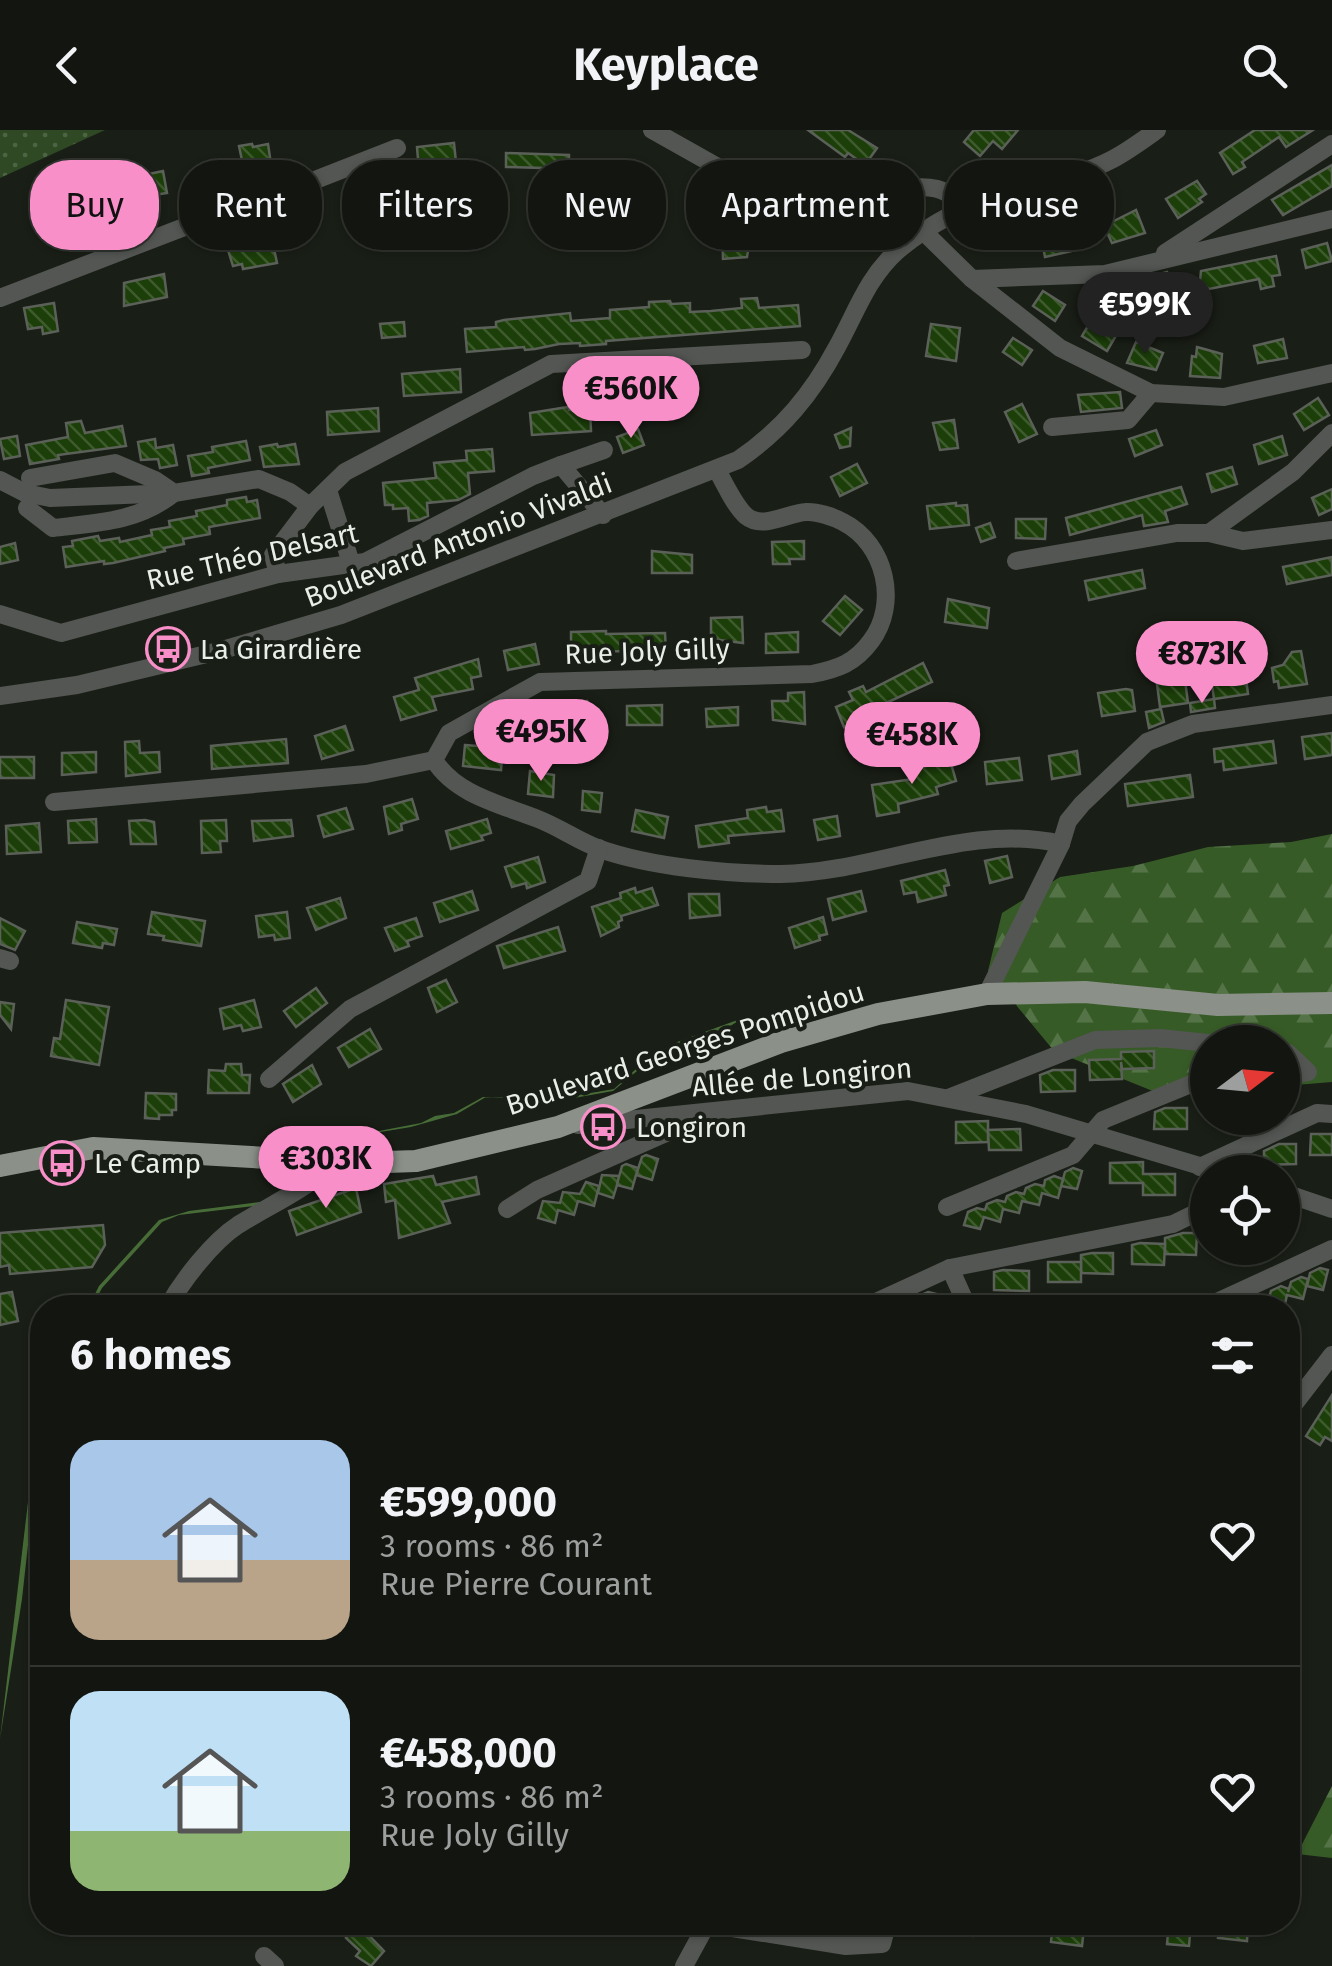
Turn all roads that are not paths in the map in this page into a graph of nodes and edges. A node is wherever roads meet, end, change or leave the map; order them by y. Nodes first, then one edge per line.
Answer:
1 (652, 130) edge
2 (1142, 134) edge
3 (1332, 144) edge
4 (397, 148) dead end
5 (1112, 160) edge
6 (944, 192) edge
7 (1332, 218) edge
8 (944, 220) edge
9 (924, 232) joint
10 (902, 250) edge
11 (1152, 261) junction
12 (972, 279) junction
13 (0, 298) edge
14 (802, 350) dead end
15 (1332, 372) edge
16 (1152, 393) junction
17 (1052, 427) dead end
18 (1332, 433) edge
19 (604, 450) dead end
20 (561, 465) junction
21 (717, 470) junction
22 (30, 478) dead end
23 (0, 480) edge
24 (328, 490) junction
25 (174, 492) junction
26 (310, 506) junction
27 (27, 508) dead end
28 (603, 515) junction
29 (1332, 530) edge
30 (1209, 533) junction
31 (1016, 561) dead end
32 (351, 563) junction
33 (278, 574) junction
34 (0, 614) edge
35 (0, 696) edge
36 (1332, 704) edge
37 (434, 760) junction
38 (54, 802) dead end
39 (1061, 844) junction
40 (599, 848) junction
41 (987, 994) junction
42 (1332, 1003) edge
43 (1190, 1041) edge
44 (269, 1079) dead end
45 (1190, 1085) edge
46 (948, 1098) junction
47 (716, 1111) junction
48 (1332, 1114) edge
49 (558, 1127) junction
50 (1090, 1134) junction
51 (1226, 1155) edge
52 (336, 1161) junction
53 (1190, 1164) edge
54 (0, 1166) edge
55 (1300, 1198) edge
56 (947, 1207) dead end
57 (507, 1209) dead end
58 (1332, 1209) edge
59 (1190, 1216) edge
60 (1332, 1248) edge
61 (950, 1268) junction
62 (174, 1295) edge
63 (892, 1295) edge
64 (962, 1295) edge
65 (1232, 1295) edge
66 (1332, 1355) edge
67 (1300, 1396) edge
68 (701, 1935) edge
69 (815, 1935) edge
70 (884, 1935) edge
71 (684, 1966) edge

1 - 6 street
2 - 5 street, Boulevard Antonio Vivaldi
3 - 11 street
4 - 13 street
7 - 11 street
8 - 9 street, Boulevard Antonio Vivaldi
9 - 12 street
10 - 21 street, Boulevard Antonio Vivaldi
11 - 12 street
12 - 16 street
14 - 24 street
15 - 16 street
16 - 17 street
18 - 30 street
19 - 20 street, Rue Théo Delsart
20 - 28 street
20 - 32 street, Rue Théo Delsart
21 - 28 street, Boulevard Antonio Vivaldi
21 - 37 street, Rue Joly Gilly
22 - 25 street
23 - 25 street
24 - 26 street
24 - 32 street
25 - 26 street
25 - 27 street
26 - 33 street
28 - 35 street, Boulevard Antonio Vivaldi
29 - 30 street
30 - 31 street
32 - 33 street, Rue Théo Delsart
33 - 34 street, Rue Théo Delsart
36 - 39 street
37 - 38 street
37 - 40 street
39 - 40 street
39 - 41 street
40 - 44 street
41 - 42 main road, Boulevard Georges Pompidou
41 - 49 main road, Boulevard Georges Pompidou
43 - 46 street
45 - 50 street
46 - 47 street, Allée de Longiron
46 - 50 street, Allée de Longiron
47 - 49 street, Allée de Longiron
47 - 57 street
48 - 51 street
49 - 52 main road, Boulevard Georges Pompidou
50 - 53 street, Allée de Longiron
50 - 56 street
52 - 54 main road, Boulevard Georges Pompidou
52 - 62 street
55 - 58 street
59 - 61 street
60 - 65 street
61 - 63 street
61 - 64 street
66 - 67 street
68 - 71 street
69 - 70 street

